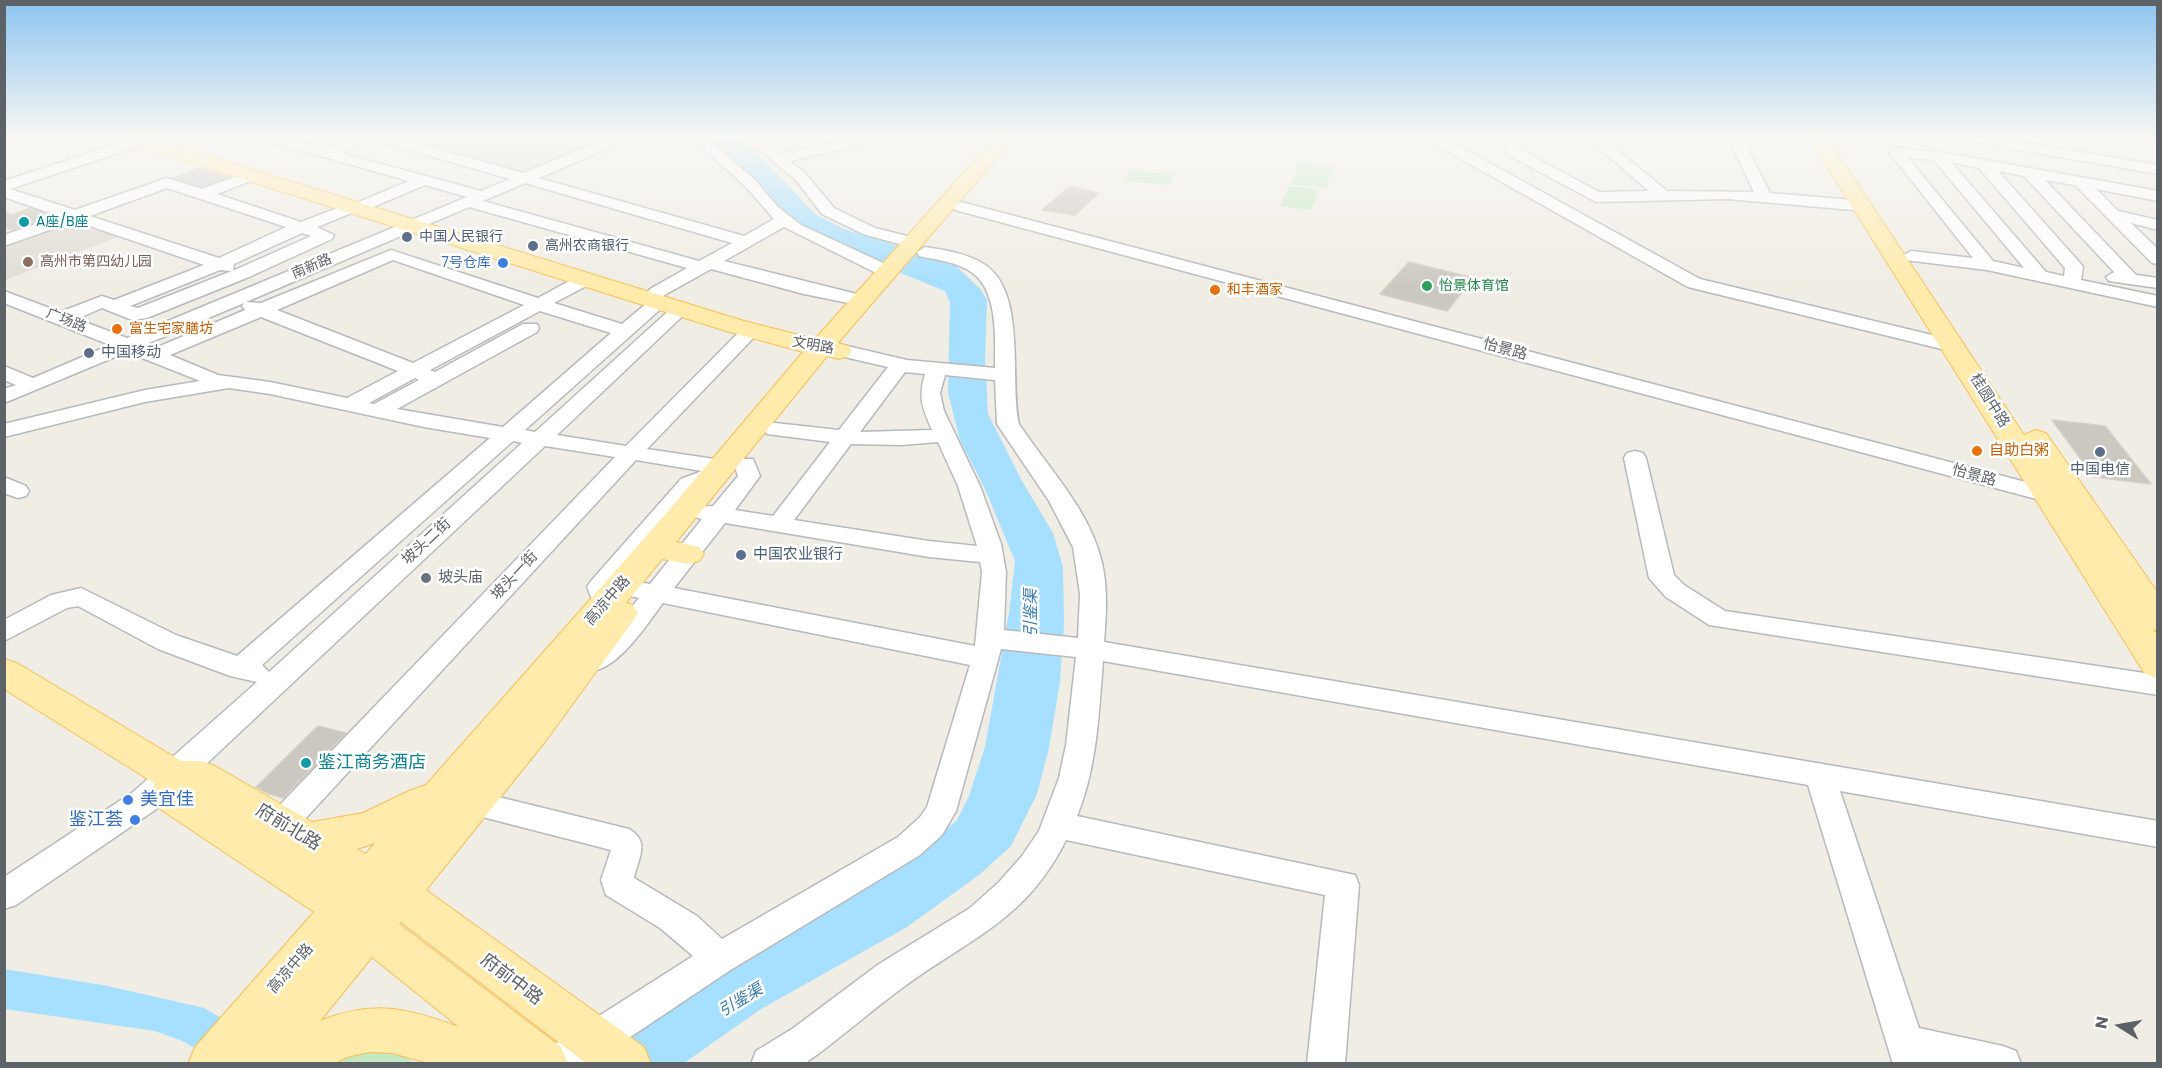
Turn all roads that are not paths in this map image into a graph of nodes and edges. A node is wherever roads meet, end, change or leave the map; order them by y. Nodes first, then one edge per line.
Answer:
1 (153, 188) edge
2 (181, 188) edge
3 (220, 188) edge
4 (297, 188) edge
5 (302, 188) edge
6 (403, 188) edge
7 (443, 188) edge
8 (501, 188) edge
9 (554, 188) edge
10 (754, 188) edge
11 (810, 188) edge
12 (965, 188) edge
13 (977, 188) edge
14 (1522, 188) edge
15 (1577, 188) edge
16 (1654, 188) edge
17 (1759, 188) edge
18 (1852, 188) edge
19 (1862, 188) edge
20 (1925, 188) edge
21 (1965, 188) edge
22 (2005, 188) edge
23 (2044, 188) edge
24 (2086, 188) edge
25 (2113, 188) edge
26 (2129, 191) junction
27 (4, 192) edge
28 (201, 195) junction
29 (1664, 196) junction
30 (2157, 196) edge
31 (1764, 197) junction
32 (474, 199) junction
33 (360, 206) junction
34 (1864, 206) junction
35 (960, 207) junction
36 (2062, 207) junction
37 (2112, 214) junction
38 (76, 215) junction
39 (2157, 217) edge
40 (784, 220) junction
41 (417, 223) junction
42 (2157, 225) edge
43 (301, 226) junction
44 (4, 241) edge
45 (314, 241) junction
46 (745, 241) junction
47 (350, 251) junction
48 (1903, 256) junction
49 (2157, 259) edge
50 (703, 264) junction
51 (219, 265) junction
52 (1987, 265) junction
53 (900, 268) junction
54 (243, 273) junction
55 (2039, 274) junction
56 (2073, 277) junction
57 (586, 279) junction
58 (2132, 279) junction
59 (2157, 283) edge
60 (4, 296) edge
61 (234, 300) junction
62 (665, 301) junction
63 (2157, 302) edge
64 (540, 304) junction
65 (114, 306) junction
66 (260, 309) junction
67 (560, 312) junction
68 (60, 319) junction
69 (623, 330) junction
70 (751, 331) junction
71 (127, 345) junction
72 (1954, 346) junction
73 (830, 348) junction
74 (152, 356) junction
75 (900, 365) junction
76 (414, 371) junction
77 (942, 371) junction
78 (4, 372) edge
79 (999, 375) junction
80 (435, 379) junction
81 (228, 383) junction
82 (33, 385) junction
83 (4, 397) edge
84 (352, 404) junction
85 (379, 410) junction
86 (775, 429) junction
87 (4, 431) edge
88 (505, 434) junction
89 (944, 435) junction
90 (846, 437) junction
91 (538, 440) junction
92 (630, 454) junction
93 (1635, 458) dead end
94 (728, 468) junction
95 (2063, 498) junction
96 (778, 525) junction
97 (686, 529) junction
98 (991, 555) junction
99 (635, 595) junction
100 (2157, 619) edge
101 (4, 632) edge
102 (994, 645) junction
103 (1081, 648) junction
104 (2157, 665) edge
105 (240, 669) junction
106 (4, 672) edge
107 (279, 679) junction
108 (2157, 685) edge
109 (174, 776) junction
110 (1820, 776) junction
111 (460, 796) junction
112 (1058, 825) junction
113 (296, 832) junction
114 (2157, 834) edge
115 (4, 895) edge
116 (370, 902) junction
117 (717, 960) junction
118 (594, 1053) edge
119 (1909, 1053) edge
120 (212, 1064) edge
121 (256, 1064) edge
122 (290, 1064) edge
123 (497, 1064) edge
124 (544, 1064) edge
125 (769, 1064) edge
126 (1326, 1064) edge
127 (2003, 1064) edge

1 - 38 street
2 - 28 street
3 - 28 street
4 - 33 main road, 文明路
5 - 33 main road, 文明路
6 - 33 street
7 - 32 street
8 - 32 street, 南新路
9 - 46 street
10 - 40 street
11 - 53 street
12 - 53 main road, 高凉中路
13 - 35 main road, 高凉中路
14 - 72 street
15 - 29 street
16 - 29 street
17 - 31 street
18 - 34 main road, 桂圆中路
19 - 48 main road, 桂圆中路
20 - 52 street
21 - 55 street
22 - 56 street
23 - 36 street
24 - 37 street
25 - 26 street
26 - 30 street
26 - 39 street
27 - 38 street
28 - 43 street
29 - 31 street
31 - 34 street
32 - 41 street, 南新路
32 - 50 street
33 - 41 main road, 文明路
33 - 43 street
34 - 48 main road, 桂圆中路
35 - 53 main road, 高凉中路
35 - 95 street, 怡景路
36 - 37 street
36 - 58 street
37 - 42 street
37 - 49 street
38 - 44 street
38 - 51 street
40 - 46 street
40 - 53 street
41 - 47 street, 南新路
41 - 57 main road, 文明路
41 - 62 main road, 文明路
43 - 45 street
43 - 51 street
45 - 47 street
45 - 54 street
46 - 50 street
47 - 61 street, 南新路
48 - 52 street
48 - 72 main road, 桂圆中路
48 - 95 main road, 桂圆中路
50 - 53 street
50 - 62 street
51 - 54 street
51 - 65 street
52 - 55 street
53 - 73 main road, 高凉中路
53 - 79 street
54 - 65 street
55 - 56 street
56 - 58 street
56 - 63 street
57 - 62 main road, 文明路
57 - 64 street
58 - 59 street
60 - 68 street, 广场路
61 - 66 street
61 - 71 street, 南新路
62 - 69 street
62 - 70 main road, 文明路
62 - 73 main road, 文明路
62 - 91 street, 坡头二街
64 - 66 street
64 - 67 street
64 - 76 street
65 - 68 street
66 - 74 street
66 - 76 street
67 - 69 street
67 - 80 street
68 - 71 street, 广场路
69 - 88 street
70 - 73 main road, 文明路
70 - 92 street, 坡头一街
71 - 74 street, 广场路
71 - 82 street, 南新路
72 - 95 main road, 桂圆中路
73 - 75 street
73 - 86 main road, 高凉中路
73 - 94 main road, 高凉中路
74 - 81 street, 广场路
75 - 77 street
75 - 90 street
76 - 80 street
76 - 84 street
77 - 79 street
77 - 89 street
78 - 82 street
79 - 103 street
80 - 85 street
81 - 84 street
81 - 87 street
82 - 83 street, 南新路
84 - 85 street
85 - 88 street
86 - 90 street
86 - 94 main road, 高凉中路
88 - 91 street
88 - 105 street
89 - 90 street
89 - 98 street
90 - 96 street
91 - 92 street
91 - 107 street, 坡头二街
92 - 94 street
92 - 113 street, 坡头一街
93 - 108 street
94 - 97 main road, 高凉中路
94 - 97 street
95 - 100 main road, 桂圆中路
95 - 104 main road, 桂圆中路
96 - 97 street
96 - 98 street
97 - 99 main road, 高凉中路
98 - 102 street
99 - 102 street
99 - 111 main road, 高凉中路
99 - 111 main road, 高凉中路
101 - 105 street
102 - 103 street
102 - 117 street
103 - 110 street
103 - 112 street
105 - 107 street
106 - 109 main road, 府前北路
107 - 109 street, 坡头二街
109 - 113 main road, 府前北路
109 - 115 street, 坡头二街
109 - 116 main road
110 - 114 street
110 - 119 street
111 - 113 main road
111 - 116 main road, 高凉中路
111 - 117 street
112 - 125 street
112 - 126 street
113 - 116 main road, 府前北路
116 - 118 main road, 府前中路
116 - 120 main road, 高凉中路
116 - 121 main road, 高凉中路
116 - 124 main road
117 - 118 street
119 - 127 street
122 - 123 main road

